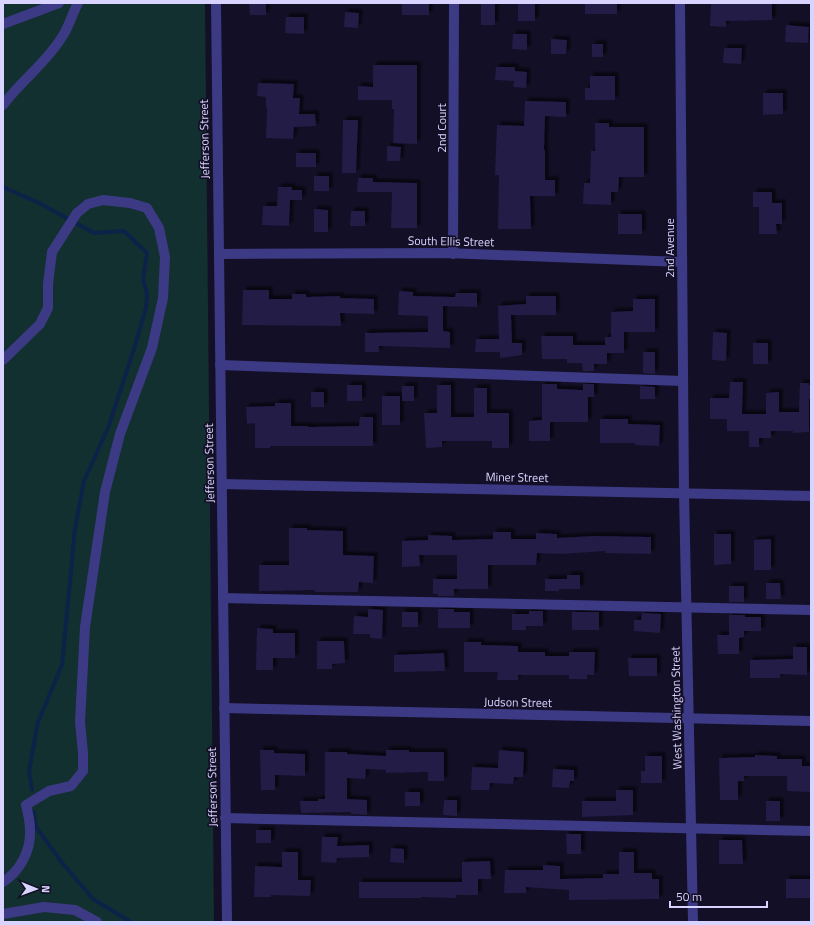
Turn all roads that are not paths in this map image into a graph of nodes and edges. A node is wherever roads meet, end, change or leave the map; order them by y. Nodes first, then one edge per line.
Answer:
1 (59, 3) edge
2 (78, 3) edge
3 (216, 3) edge
4 (454, 3) edge
5 (680, 3) edge
6 (3, 24) edge
7 (3, 105) edge
8 (219, 254) junction
9 (453, 254) junction
10 (682, 262) junction
11 (3, 360) edge
12 (220, 365) junction
13 (683, 381) junction
14 (222, 484) junction
15 (684, 493) junction
16 (811, 496) edge
17 (223, 598) junction
18 (687, 608) junction
19 (811, 610) edge
20 (224, 708) junction
21 (690, 719) junction
22 (811, 721) edge
23 (225, 818) junction
24 (692, 829) junction
25 (811, 831) edge
26 (3, 882) edge
27 (3, 914) edge
28 (97, 922) edge
29 (227, 922) edge
30 (693, 922) edge

1 - 6 street
2 - 7 street
3 - 8 street, Jefferson Street
4 - 9 street, 2nd Court
5 - 10 street, 2nd Avenue
8 - 9 street, South Ellis Street
8 - 12 street, Jefferson Street
9 - 10 street, South Ellis Street
10 - 13 street, 2nd Avenue
11 - 26 street
12 - 13 street
12 - 14 street, Jefferson Street
13 - 15 street, 2nd Avenue
14 - 15 street, Miner Street
14 - 17 street, Jefferson Street
15 - 16 street, Miner Street
15 - 18 street, West Washington Street
17 - 18 street
17 - 20 street, Jefferson Street
18 - 19 street
18 - 21 street, West Washington Street
20 - 21 street, Judson Street
20 - 23 street, Jefferson Street
21 - 22 street, Judson Street
21 - 24 street, West Washington Street
23 - 24 street
23 - 29 street, Jefferson Street
24 - 25 street
24 - 30 street, West Washington Street
27 - 28 street

